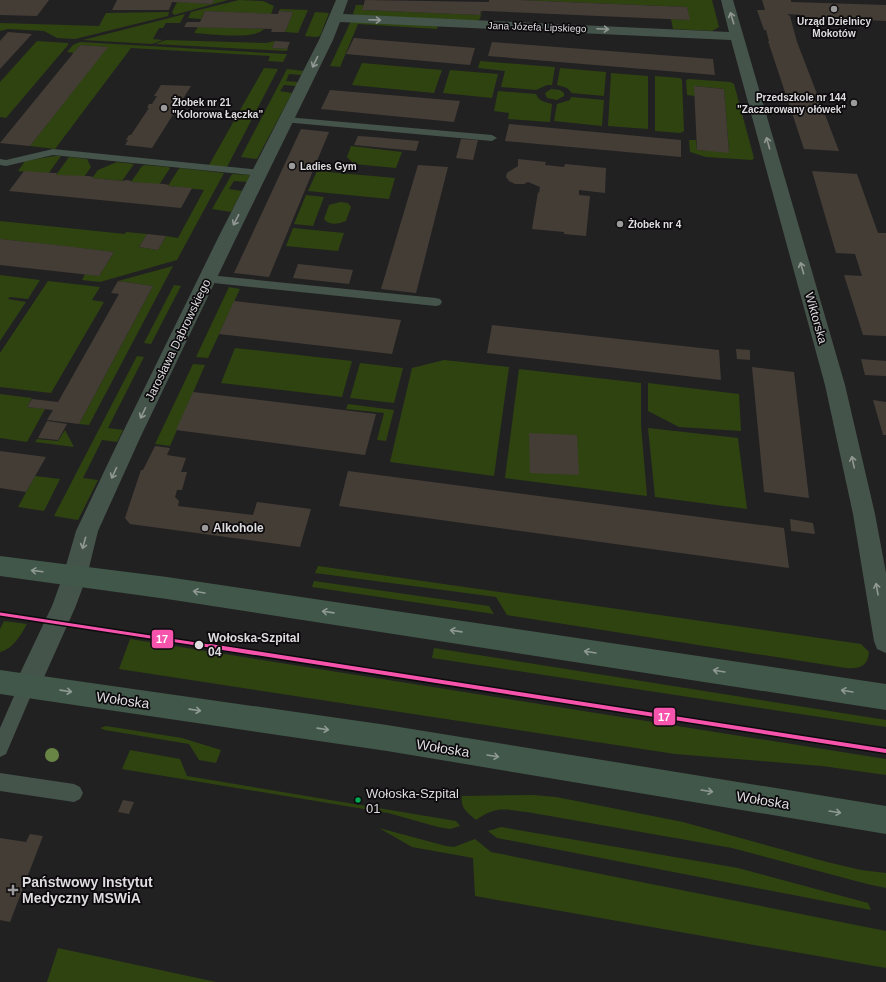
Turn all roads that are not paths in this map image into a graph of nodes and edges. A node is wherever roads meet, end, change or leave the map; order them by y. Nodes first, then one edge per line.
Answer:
1 (342, 0) edge
2 (727, 0) edge
3 (336, 18) junction
4 (738, 36) junction
5 (286, 120) junction
6 (492, 138) dead end
7 (0, 162) edge
8 (260, 173) junction
9 (208, 279) junction
10 (436, 302) dead end
11 (0, 566) edge
12 (75, 576) junction
13 (886, 641) edge
14 (0, 682) edge
15 (27, 686) junction
16 (886, 697) edge
17 (0, 748) edge
18 (0, 782) edge
19 (74, 793) dead end
20 (886, 820) edge

1 - 3 street, Jarosława Dąbrowskiego
4 -> 2 street, Wiktorska
3 -> 4 street, Jana Józefa Lipskiego
3 -> 5 street, Jarosława Dąbrowskiego
13 -> 4 street, Wiktorska
5 - 6 lane
5 - 8 street, Jarosława Dąbrowskiego
7 - 8 lane
8 -> 9 street, Jarosława Dąbrowskiego
9 - 10 lane
9 -> 12 street, Jarosława Dąbrowskiego
12 -> 11 main road
12 - 15 street, Jarosława Dąbrowskiego
16 -> 12 main road
14 - 15 main road, Wołoska
15 - 17 lane
15 -> 20 main road, Wołoska
18 - 19 lane

